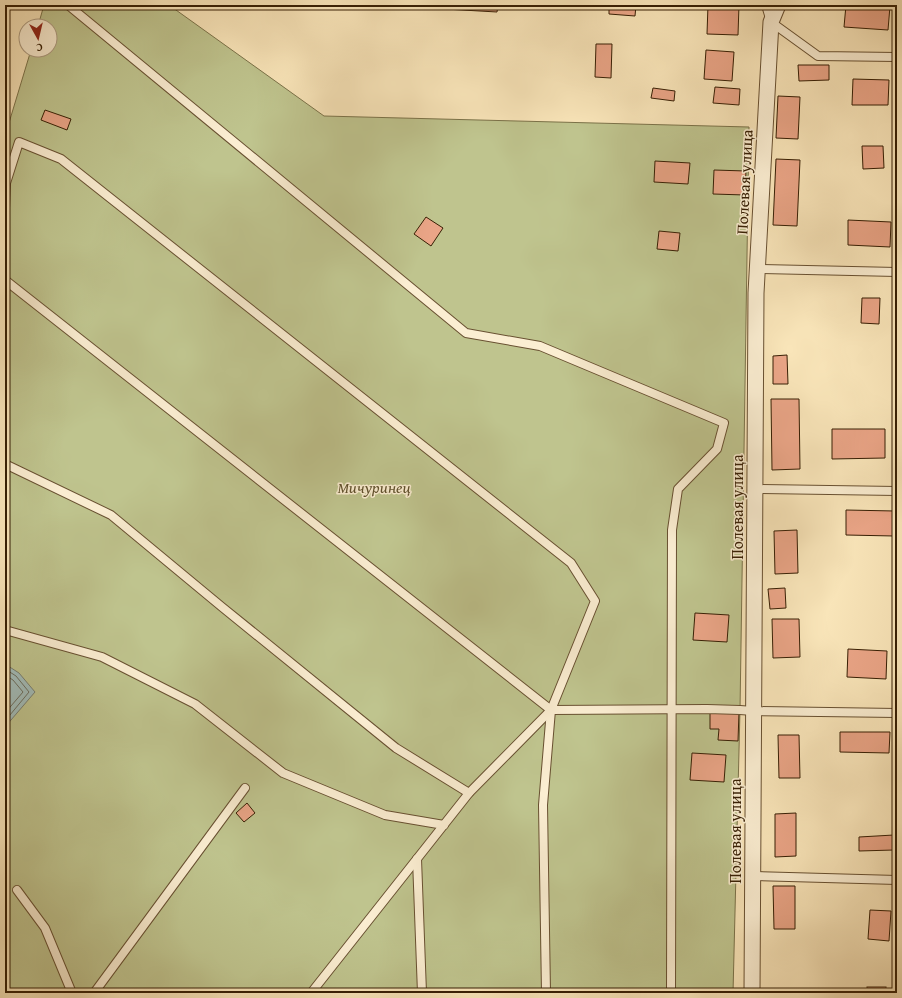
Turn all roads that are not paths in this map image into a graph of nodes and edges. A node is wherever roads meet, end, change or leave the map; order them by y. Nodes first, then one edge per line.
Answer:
1 (68, 5) edge
2 (766, 5) edge
3 (778, 5) edge
4 (771, 22) junction
5 (897, 56) edge
6 (5, 208) edge
7 (757, 269) junction
8 (897, 272) edge
9 (5, 280) edge
10 (5, 464) edge
11 (755, 489) junction
12 (897, 491) edge
13 (5, 630) edge
14 (551, 710) junction
15 (673, 710) junction
16 (753, 711) junction
17 (897, 713) edge
18 (244, 788) dead end
19 (469, 793) junction
20 (444, 825) junction
21 (417, 859) junction
22 (752, 876) junction
23 (897, 880) edge
24 (17, 890) dead end
25 (72, 993) edge
26 (94, 993) edge
27 (311, 993) edge
28 (422, 993) edge
29 (546, 993) edge
30 (671, 993) edge
31 (752, 993) edge

1 - 15 lane
2 - 4 lane
3 - 4 street, Полевая улица
4 - 5 lane
4 - 7 street, Полевая улица
6 - 14 lane
7 - 8 lane
7 - 11 street, Полевая улица
9 - 14 lane
10 - 19 lane
11 - 12 lane
11 - 16 street, Полевая улица
13 - 20 lane
14 - 15 lane
14 - 19 lane
14 - 29 lane
15 - 16 lane
15 - 30 lane
16 - 17 lane
16 - 22 street, Полевая улица
18 - 26 lane
19 - 20 lane
20 - 21 lane
21 - 27 lane
21 - 28 lane
22 - 23 lane
22 - 31 street, Полевая улица
24 - 25 lane

